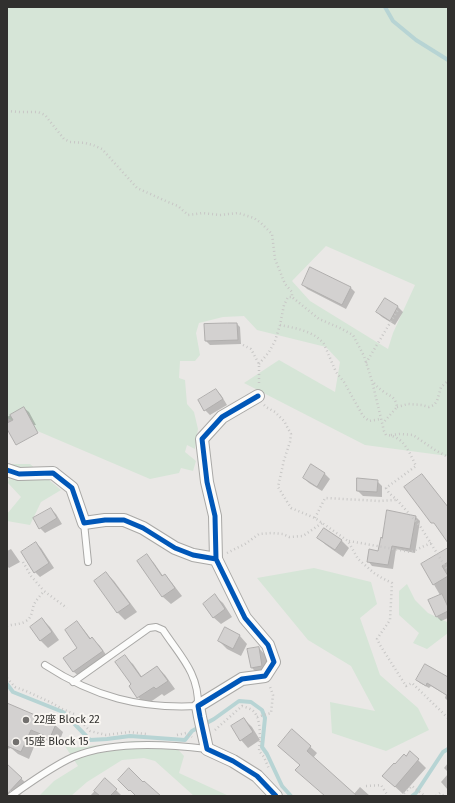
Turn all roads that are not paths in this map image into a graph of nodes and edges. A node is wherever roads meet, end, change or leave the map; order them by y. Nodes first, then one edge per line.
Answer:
1 (258, 396) road end
2 (7, 470) edge
3 (84, 523) junction
4 (216, 559) junction
5 (88, 562) dead end
6 (45, 664) dead end
7 (73, 682) junction
8 (199, 712) junction
9 (206, 744) junction
10 (11, 796) edge
11 (276, 796) edge

1 - 4 street
2 - 3 street
3 - 4 street
3 - 5 lane
4 - 8 street
6 - 7 lane
7 - 8 lane
7 - 8 lane
8 - 9 street
9 - 10 lane
9 - 11 street

